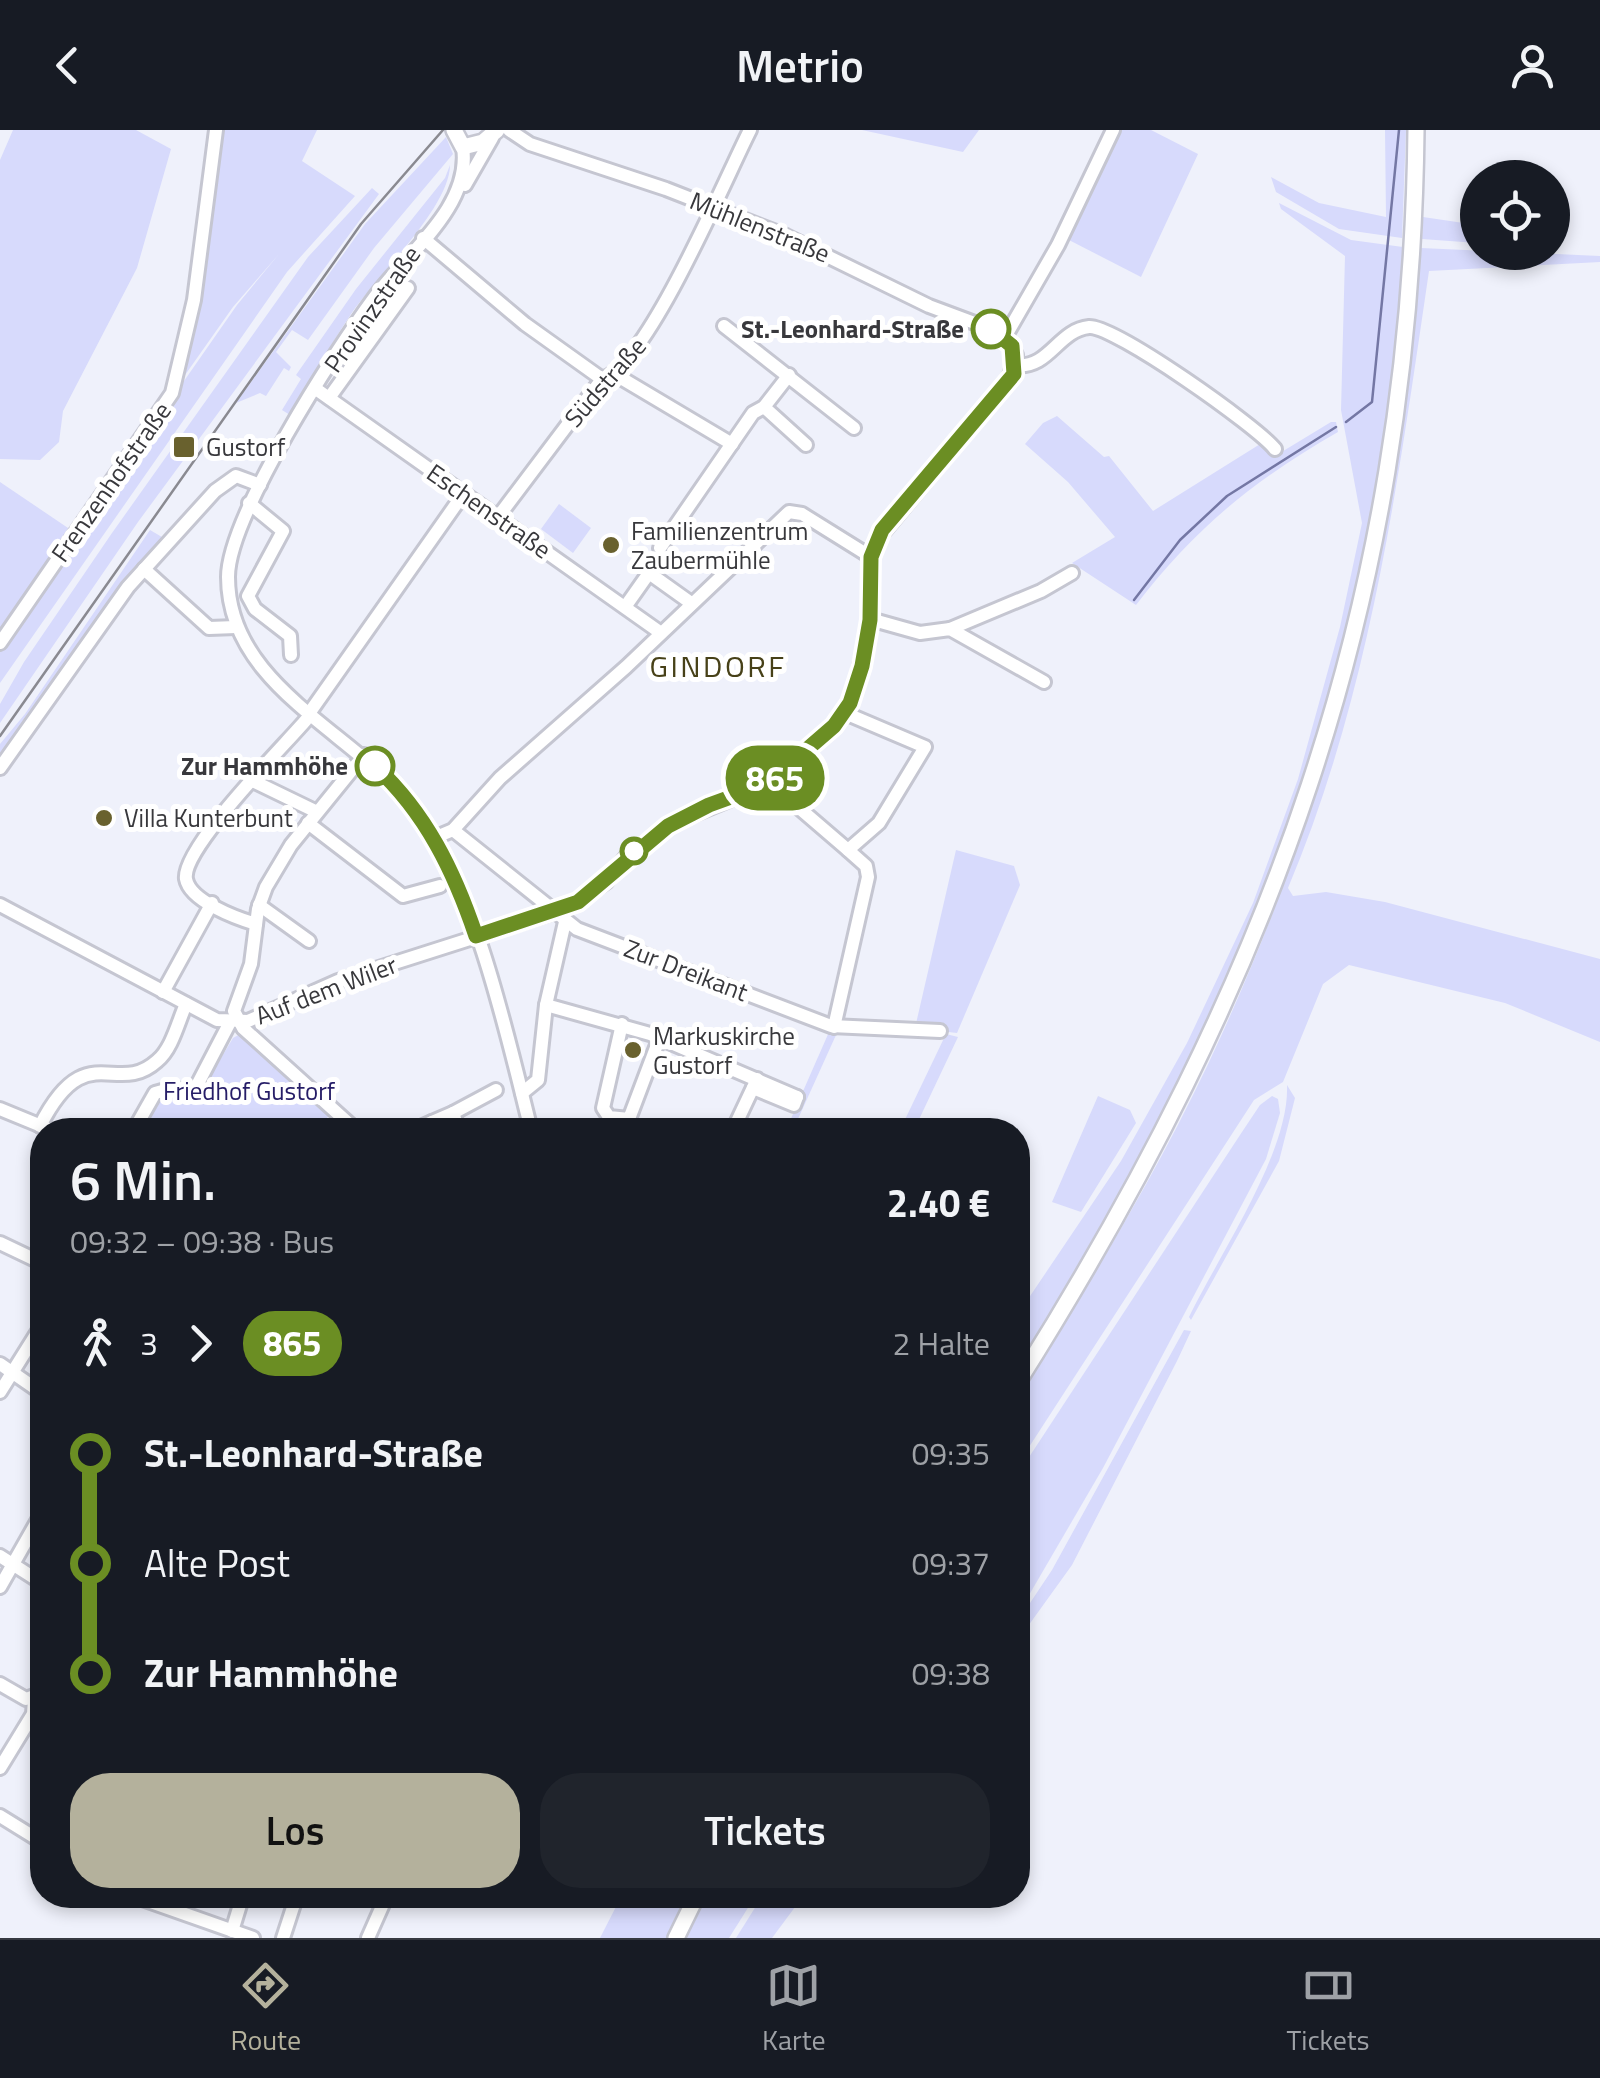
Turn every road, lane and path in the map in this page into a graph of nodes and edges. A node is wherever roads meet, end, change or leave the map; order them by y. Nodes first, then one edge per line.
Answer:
1 (216, 130) edge
2 (454, 130) edge
3 (750, 130) edge
4 (1113, 130) edge
5 (1416, 130) edge
6 (500, 131) edge
7 (463, 147) junction
8 (456, 195) junction
9 (710, 206) junction
10 (422, 238) junction
11 (408, 288) dead end
12 (724, 326) dead end
13 (1006, 337) junction
14 (1016, 365) junction
15 (788, 375) junction
16 (609, 377) junction
17 (316, 389) junction
18 (329, 398) junction
19 (764, 407) junction
20 (854, 428) dead end
21 (732, 444) junction
22 (806, 444) dead end
23 (1276, 449) dead end
24 (260, 485) junction
25 (464, 493) junction
26 (249, 503) junction
27 (498, 517) junction
28 (660, 548) dead end
29 (871, 557) junction
30 (144, 569) junction
31 (1072, 573) dead end
32 (691, 603) junction
33 (624, 607) junction
34 (870, 620) junction
35 (236, 627) junction
36 (950, 629) junction
37 (661, 633) junction
38 (0, 643) edge
39 (290, 654) dead end
40 (1044, 682) dead end
41 (845, 714) junction
42 (308, 716) junction
43 (364, 755) junction
44 (0, 768) edge
45 (254, 782) junction
46 (770, 782) junction
47 (313, 818) junction
48 (453, 830) junction
49 (434, 838) junction
50 (848, 850) junction
51 (440, 886) dead end
52 (212, 903) junction
53 (0, 905) edge
54 (259, 905) junction
55 (560, 917) junction
56 (256, 924) junction
57 (476, 936) junction
58 (309, 941) dead end
59 (163, 992) junction
60 (239, 996) junction
61 (186, 1004) junction
62 (546, 1005) junction
63 (258, 1017) junction
64 (234, 1023) junction
65 (622, 1024) junction
66 (834, 1026) junction
67 (940, 1031) dead end
68 (660, 1037) junction
69 (496, 1090) dead end
70 (522, 1093) junction
71 (0, 1109) edge
72 (454, 1113) junction
73 (48, 1118) edge
74 (141, 1118) edge
75 (342, 1118) edge
76 (446, 1118) edge
77 (455, 1118) edge
78 (528, 1118) edge
79 (609, 1118) edge
80 (630, 1118) edge
81 (739, 1118) edge
82 (30, 1122) edge
83 (0, 1243) edge
84 (30, 1257) edge
85 (30, 1345) edge
86 (1030, 1362) edge
87 (0, 1364) edge
88 (12, 1374) junction
89 (30, 1385) edge
90 (0, 1392) edge
91 (30, 1535) edge
92 (0, 1556) edge
93 (13, 1565) junction
94 (30, 1576) edge
95 (0, 1587) edge
96 (0, 1684) edge
97 (30, 1693) edge
98 (30, 1719) edge
99 (0, 1768) edge
100 (0, 1816) edge
101 (30, 1835) edge
102 (167, 1908) edge
103 (239, 1908) edge
104 (293, 1908) edge
105 (381, 1908) edge
106 (691, 1908) edge
107 (232, 1931) junction
108 (254, 1938) edge
109 (283, 1938) edge
110 (368, 1938) edge
111 (676, 1938) edge

1 - 38 street, Frenzenhofstraße
2 - 7 main road
3 - 9 street, Südstraße
4 - 13 street
5 - 86 main road
6 - 7 main road
6 - 8 street, Provinzstraße
6 - 9 street, Mühlenstraße
7 - 8 street
8 - 10 street, Provinzstraße
9 - 13 street, Mühlenstraße
9 - 16 street, Südstraße
10 - 16 street
10 - 17 street, Provinzstraße
11 - 18 street, Provinzstraße
12 - 15 street
13 - 14 street
14 - 23 street
14 - 29 street
15 - 19 street
15 - 20 street
16 - 21 street
16 - 27 street, Südstraße
17 - 18 street, Eschenstraße
17 - 24 street, Provinzstraße
18 - 25 street, Eschenstraße
19 - 21 street
19 - 22 street
21 - 28 street
24 - 26 street, Provinzstraße
24 - 30 street
25 - 27 street, Eschenstraße
25 - 42 street
26 - 35 street, Provinzstraße
26 - 39 street
27 - 33 street, Eschenstraße
29 - 32 street
29 - 34 street
30 - 35 street
30 - 44 street
31 - 36 street
32 - 33 street
32 - 37 street
33 - 37 street, Eschenstraße
34 - 36 street
34 - 41 street
35 - 42 street, Provinzstraße
36 - 40 street
37 - 48 street
41 - 46 street
41 - 50 street
42 - 43 street, Provinzstraße
42 - 45 street
43 - 47 street
43 - 49 street, Provinzstraße
45 - 47 street
45 - 52 street
46 - 50 street
46 - 55 street, Auf dem Wiler
47 - 51 street
47 - 54 street
48 - 49 street
48 - 55 street, Zur Dreikant
49 - 57 street, Provinzstraße
50 - 66 street
52 - 56 street
52 - 59 street
53 - 59 street, Auf dem Wiler
54 - 56 street
54 - 58 street
55 - 57 street, Auf dem Wiler
55 - 62 street
55 - 66 street, Zur Dreikant
56 - 60 street
57 - 63 street, Auf dem Wiler
57 - 70 street, Provinzstraße
59 - 61 street, Auf dem Wiler
60 - 63 street
60 - 64 street
61 - 64 street, Auf dem Wiler
61 - 73 street
62 - 65 street
62 - 70 street
63 - 64 street, Auf dem Wiler
64 - 74 street
64 - 75 street
65 - 68 street
65 - 79 street
66 - 67 street, Zur Dreikant
68 - 80 street
68 - 81 street
69 - 72 street
70 - 78 street, Provinzstraße
71 - 82 street
72 - 76 street
72 - 77 street
83 - 84 street
85 - 88 street
87 - 88 street
88 - 89 street
88 - 90 street
91 - 93 street
92 - 93 street
93 - 94 street
93 - 95 street
96 - 97 street
98 - 99 street
100 - 101 street
102 - 107 street
103 - 107 street
104 - 109 street
105 - 110 street
106 - 111 main road
107 - 108 street

